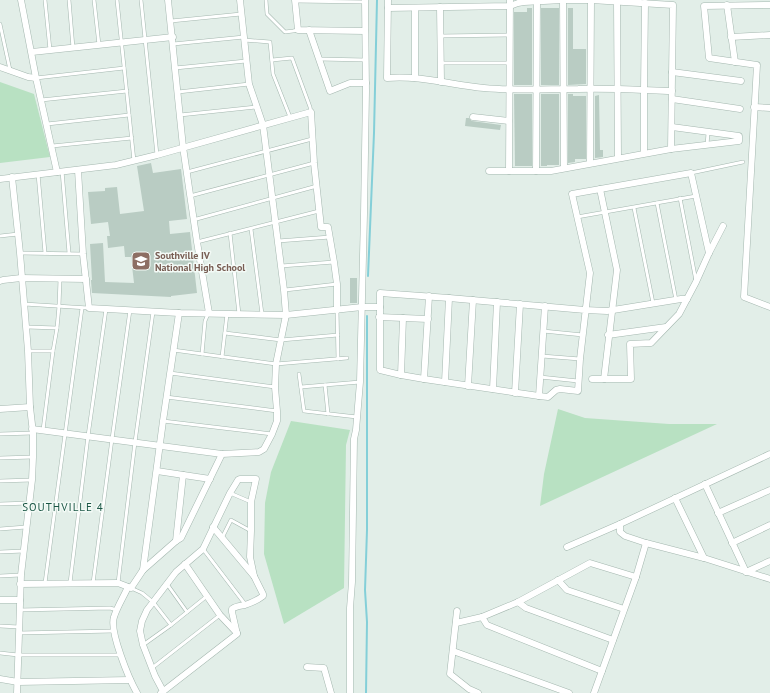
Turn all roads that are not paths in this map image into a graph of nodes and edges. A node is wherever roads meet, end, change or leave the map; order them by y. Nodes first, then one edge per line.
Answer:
1 (21, 0) edge
2 (45, 0) edge
3 (69, 0) edge
4 (94, 0) edge
5 (117, 0) edge
6 (141, 0) edge
7 (168, 0) edge
8 (240, 0) edge
9 (266, 0) edge
10 (388, 0) edge
11 (564, 0) edge
12 (591, 0) edge
13 (295, 1) edge
14 (365, 1) edge
15 (537, 1) junction
16 (617, 2) junction
17 (510, 3) edge
18 (645, 3) junction
19 (727, 5) junction
20 (770, 5) edge
21 (440, 7) junction
22 (388, 8) junction
23 (415, 8) junction
24 (242, 14) junction
25 (171, 22) junction
26 (0, 24) edge
27 (298, 30) junction
28 (309, 30) junction
29 (365, 31) junction
30 (510, 35) junction
31 (770, 35) edge
32 (440, 36) junction
33 (731, 37) junction
34 (244, 38) junction
35 (146, 40) junction
36 (173, 41) junction
37 (121, 43) junction
38 (99, 45) junction
39 (73, 48) junction
40 (50, 50) junction
41 (32, 52) junction
42 (319, 59) junction
43 (272, 60) junction
44 (366, 60) junction
45 (246, 61) junction
46 (735, 62) junction
47 (441, 63) junction
48 (509, 63) junction
49 (0, 67) edge
50 (124, 68) junction
51 (175, 68) junction
52 (10, 71) junction
53 (672, 72) junction
54 (36, 78) junction
55 (415, 78) junction
56 (741, 81) dead end
57 (441, 82) junction
58 (366, 83) junction
59 (249, 84) junction
60 (509, 89) junction
61 (537, 89) junction
62 (564, 89) junction
63 (590, 89) junction
64 (617, 89) junction
65 (644, 90) junction
66 (127, 91) junction
67 (672, 91) junction
68 (178, 92) junction
69 (672, 99) junction
70 (41, 100) junction
71 (257, 107) junction
72 (754, 107) junction
73 (770, 108) edge
74 (740, 109) dead end
75 (311, 112) junction
76 (129, 115) junction
77 (180, 115) junction
78 (473, 117) dead end
79 (290, 118) junction
80 (509, 121) junction
81 (47, 124) junction
82 (263, 126) junction
83 (672, 127) junction
84 (708, 132) junction
85 (132, 138) junction
86 (312, 139) junction
87 (707, 145) junction
88 (52, 146) junction
89 (183, 147) junction
90 (671, 149) junction
91 (267, 151) junction
92 (644, 153) junction
93 (157, 155) junction
94 (618, 158) junction
95 (134, 161) junction
96 (743, 162) dead end
97 (314, 163) junction
98 (590, 163) junction
99 (564, 168) junction
100 (78, 170) junction
101 (59, 171) junction
102 (489, 171) dead end
103 (509, 171) junction
104 (536, 171) junction
105 (187, 172) junction
106 (691, 173) junction
107 (38, 174) junction
108 (270, 175) junction
109 (12, 177) junction
110 (0, 179) edge
111 (317, 186) junction
112 (600, 189) junction
113 (190, 196) junction
114 (696, 196) junction
115 (273, 198) junction
116 (680, 198) junction
117 (658, 203) junction
118 (634, 208) junction
119 (319, 211) junction
120 (605, 212) junction
121 (577, 217) junction
122 (193, 220) junction
123 (276, 222) junction
124 (723, 226) dead end
125 (251, 229) junction
126 (18, 234) junction
127 (230, 234) junction
128 (0, 236) edge
129 (330, 237) junction
130 (278, 241) junction
131 (197, 242) junction
132 (20, 253) junction
133 (44, 253) junction
134 (709, 253) junction
135 (68, 254) junction
136 (83, 254) junction
137 (334, 262) junction
138 (281, 266) junction
139 (21, 278) junction
140 (60, 279) junction
141 (86, 279) junction
142 (0, 281) edge
143 (696, 282) junction
144 (336, 284) junction
145 (284, 290) junction
146 (429, 296) junction
147 (449, 298) junction
148 (687, 299) junction
149 (473, 300) junction
150 (676, 300) junction
151 (497, 302) junction
152 (770, 302) edge
153 (653, 303) junction
154 (24, 304) junction
155 (520, 304) junction
156 (59, 306) junction
157 (545, 306) junction
158 (362, 307) junction
159 (380, 307) junction
160 (770, 307) edge
161 (85, 308) junction
162 (106, 309) junction
163 (130, 310) junction
164 (338, 310) junction
165 (585, 310) junction
166 (612, 310) junction
167 (153, 312) junction
168 (179, 313) junction
169 (209, 313) junction
170 (227, 314) junction
171 (239, 314) junction
172 (262, 314) junction
173 (286, 315) junction
174 (379, 318) junction
175 (403, 318) junction
176 (428, 319) junction
177 (26, 327) junction
178 (666, 327) junction
179 (57, 328) junction
180 (543, 332) junction
181 (225, 333) junction
182 (338, 335) junction
183 (582, 335) junction
184 (608, 335) junction
185 (282, 340) junction
186 (173, 350) junction
187 (28, 351) junction
188 (52, 351) junction
189 (202, 354) junction
190 (541, 356) junction
191 (222, 357) junction
192 (348, 358) dead end
193 (338, 359) junction
194 (580, 359) junction
195 (276, 364) junction
196 (170, 374) junction
197 (299, 374) dead end
198 (401, 375) junction
199 (540, 377) junction
200 (424, 379) junction
201 (592, 379) dead end
202 (604, 379) junction
203 (578, 381) junction
204 (360, 382) junction
205 (445, 382) junction
206 (325, 384) junction
207 (468, 386) junction
208 (275, 387) junction
209 (301, 387) junction
210 (493, 389) junction
211 (515, 393) junction
212 (539, 396) junction
213 (166, 397) junction
214 (30, 407) junction
215 (0, 409) edge
216 (278, 411) junction
217 (328, 414) junction
218 (357, 417) junction
219 (163, 421) junction
220 (43, 430) junction
221 (32, 431) junction
222 (66, 433) junction
223 (0, 434) edge
224 (272, 434) junction
225 (88, 436) junction
226 (112, 439) junction
227 (135, 442) junction
228 (160, 446) junction
229 (222, 454) junction
230 (770, 454) edge
231 (33, 457) junction
232 (0, 458) edge
233 (157, 471) junction
234 (183, 475) junction
235 (210, 479) junction
236 (32, 480) junction
237 (0, 482) edge
238 (704, 484) junction
239 (770, 490) edge
240 (230, 493) junction
241 (675, 498) junction
242 (251, 502) junction
243 (30, 503) junction
244 (0, 504) edge
245 (718, 513) junction
246 (620, 524) junction
247 (770, 525) edge
248 (213, 526) junction
249 (26, 527) junction
250 (0, 529) edge
251 (250, 531) junction
252 (222, 538) junction
253 (176, 541) junction
254 (732, 542) junction
255 (646, 543) junction
256 (567, 547) dead end
257 (203, 549) junction
258 (24, 551) junction
259 (0, 552) edge
260 (704, 558) junction
261 (770, 561) edge
262 (185, 564) junction
263 (144, 570) junction
264 (746, 572) junction
265 (21, 575) junction
266 (0, 576) edge
267 (254, 576) junction
268 (636, 577) junction
269 (770, 579) edge
270 (558, 580) junction
271 (93, 583) junction
272 (118, 583) junction
273 (20, 584) junction
274 (45, 584) junction
275 (70, 584) junction
276 (167, 584) junction
277 (130, 587) junction
278 (206, 596) junction
279 (0, 600) edge
280 (20, 600) junction
281 (153, 602) junction
282 (518, 602) junction
283 (245, 604) junction
284 (624, 609) junction
285 (19, 610) junction
286 (117, 610) junction
287 (457, 611) dead end
288 (187, 612) junction
289 (220, 615) junction
290 (482, 617) junction
291 (456, 623) junction
292 (171, 625) junction
293 (0, 626) edge
294 (19, 630) junction
295 (114, 631) junction
296 (237, 634) junction
297 (613, 640) junction
298 (143, 645) junction
299 (453, 651) junction
300 (0, 653) edge
301 (18, 655) junction
302 (120, 655) junction
303 (307, 667) dead end
304 (152, 668) junction
305 (602, 671) junction
306 (0, 679) edge
307 (130, 680) junction
308 (18, 682) junction
309 (162, 692) edge
310 (17, 693) edge
311 (137, 693) edge
312 (331, 693) edge
313 (350, 693) edge
314 (478, 693) edge
315 (569, 693) edge
316 (594, 693) edge

1 - 41 street
2 - 40 lane
3 - 39 lane
4 - 38 lane
5 - 37 lane
6 - 35 lane
7 - 25 street
8 - 24 street
9 - 27 lane
10 - 22 street
11 - 12 street
11 - 15 street
11 - 62 street
12 - 16 street
12 - 63 street
13 - 14 lane
13 - 27 street
14 - 29 street
15 - 17 street
15 - 61 street
16 - 18 street
16 - 64 street
17 - 21 street
17 - 30 street
18 - 53 street
18 - 65 street
19 - 20 street
19 - 33 street
19 - 46 street
21 - 23 street
21 - 32 street
22 - 23 street
22 - 55 street
23 - 55 street
24 - 25 lane
24 - 34 street
25 - 36 street
26 - 52 lane
27 - 28 street
28 - 29 street
28 - 42 street
29 - 44 street
30 - 32 lane
30 - 48 street
31 - 33 street
32 - 47 street
33 - 46 street
34 - 36 lane
34 - 43 lane
34 - 45 street
35 - 36 street
35 - 37 street
35 - 93 lane
36 - 51 street
37 - 38 street
37 - 50 lane
38 - 39 street
39 - 40 street
40 - 41 street
41 - 54 street
42 - 44 lane
42 - 58 street
43 - 75 lane
43 - 79 lane
44 - 58 street
45 - 51 lane
45 - 59 street
46 - 72 street
47 - 48 lane
47 - 57 street
48 - 60 street
49 - 52 street
50 - 54 lane
50 - 66 lane
51 - 68 street
52 - 54 street
53 - 56 street
53 - 67 street
54 - 70 street
55 - 57 street
57 - 60 street
58 - 158 street
59 - 68 lane
59 - 71 street
60 - 61 street
60 - 80 street
61 - 62 street
61 - 104 street
62 - 63 street
62 - 99 street
63 - 64 street
63 - 98 street
64 - 65 street
64 - 94 street
65 - 67 street
65 - 92 street
66 - 70 lane
66 - 76 lane
67 - 69 street
68 - 77 street
69 - 74 street
69 - 83 street
70 - 81 street
71 - 77 lane
71 - 82 street
72 - 73 street
72 - 160 street
75 - 79 street
75 - 86 street
76 - 81 lane
76 - 85 lane
77 - 89 street
78 - 80 street
79 - 82 street
80 - 103 street
81 - 88 street
82 - 89 street
82 - 91 street
83 - 84 street
83 - 90 street
84 - 87 lane
84 - 87 street
85 - 88 lane
85 - 95 lane
86 - 91 lane
86 - 97 street
87 - 90 street
88 - 101 street
89 - 93 street
89 - 105 street
90 - 92 street
91 - 105 lane
91 - 108 street
92 - 94 street
93 - 95 street
94 - 98 street
95 - 100 street
96 - 106 lane
97 - 108 lane
97 - 111 street
98 - 99 street
99 - 104 street
100 - 101 street
100 - 136 street
101 - 107 street
101 - 135 lane
102 - 103 street
103 - 104 street
105 - 113 street
106 - 112 street
106 - 114 street
107 - 109 street
107 - 133 lane
108 - 113 lane
108 - 115 street
109 - 110 street
109 - 126 street
111 - 115 lane
111 - 119 street
112 - 120 street
112 - 121 street
113 - 122 street
114 - 116 lane
114 - 134 street
115 - 122 lane
115 - 123 street
116 - 117 lane
116 - 143 lane
117 - 118 lane
117 - 150 lane
118 - 120 lane
118 - 153 lane
119 - 123 lane
119 - 129 street
120 - 121 lane
120 - 166 street
121 - 165 street
122 - 131 street
123 - 125 lane
123 - 130 street
124 - 134 street
125 - 127 lane
125 - 172 lane
126 - 128 lane
126 - 132 street
127 - 131 lane
127 - 171 lane
129 - 130 lane
129 - 137 street
130 - 138 street
131 - 169 street
132 - 133 lane
132 - 139 street
133 - 135 lane
134 - 143 street
135 - 136 lane
136 - 141 street
137 - 138 lane
137 - 144 street
138 - 145 street
139 - 140 street
139 - 142 street
139 - 154 street
140 - 141 street
140 - 156 lane
141 - 161 street
143 - 148 street
144 - 145 lane
144 - 164 street
145 - 173 street
146 - 147 street
146 - 159 street
146 - 176 street
147 - 149 street
147 - 205 street
148 - 150 street
148 - 178 street
149 - 151 street
149 - 207 street
150 - 153 street
151 - 155 street
151 - 210 street
152 - 160 street
153 - 166 street
154 - 156 lane
154 - 177 street
155 - 157 street
155 - 211 street
156 - 161 lane
156 - 179 lane
157 - 165 street
157 - 180 street
158 - 159 street
158 - 164 street
158 - 204 street
159 - 174 street
161 - 162 street
161 - 222 lane
162 - 163 street
162 - 225 lane
163 - 167 street
163 - 226 lane
164 - 173 street
164 - 182 lane
165 - 166 street
165 - 183 street
166 - 184 street
167 - 168 street
167 - 227 lane
168 - 169 street
168 - 186 street
169 - 170 street
169 - 189 lane
170 - 171 street
170 - 181 lane
171 - 172 street
172 - 173 street
173 - 185 street
174 - 175 street
174 - 198 street
175 - 176 street
175 - 198 street
176 - 200 street
177 - 179 lane
177 - 187 street
178 - 184 street
178 - 202 street
179 - 188 lane
180 - 183 lane
180 - 190 street
181 - 185 lane
181 - 191 lane
182 - 185 lane
182 - 193 lane
183 - 194 street
184 - 202 street
185 - 195 street
186 - 189 lane
186 - 196 street
187 - 188 lane
187 - 214 street
188 - 220 lane
189 - 191 lane
190 - 194 lane
190 - 199 street
191 - 195 lane
192 - 193 lane
193 - 195 lane
194 - 203 street
195 - 208 street
196 - 208 lane
196 - 213 street
197 - 209 lane
198 - 200 street
199 - 203 lane
199 - 212 street
200 - 205 street
201 - 202 street
203 - 212 street
204 - 206 lane
204 - 218 street
205 - 207 street
206 - 209 lane
206 - 217 lane
207 - 210 street
208 - 216 street
209 - 217 lane
210 - 211 street
211 - 212 street
213 - 216 lane
213 - 219 street
214 - 215 street
214 - 221 street
216 - 224 street
217 - 218 lane
218 - 313 street
219 - 224 lane
219 - 228 street
220 - 221 street
220 - 222 street
221 - 223 lane
221 - 231 street
222 - 225 street
222 - 274 lane
224 - 229 street
225 - 226 street
225 - 275 lane
226 - 227 street
226 - 271 lane
227 - 228 street
227 - 272 lane
228 - 229 street
228 - 233 street
229 - 235 street
230 - 238 street
231 - 232 lane
231 - 236 street
233 - 234 street
233 - 263 street
234 - 235 street
234 - 253 street
235 - 253 street
236 - 237 lane
236 - 243 street
238 - 241 street
238 - 245 street
239 - 245 street
240 - 242 lane
240 - 242 street
240 - 248 street
241 - 246 street
241 - 260 street
242 - 251 street
243 - 244 lane
243 - 249 street
245 - 254 street
246 - 255 street
246 - 256 street
247 - 254 street
248 - 252 street
248 - 257 street
249 - 250 lane
249 - 258 street
251 - 252 lane
251 - 267 street
252 - 267 street
253 - 263 street
254 - 264 street
255 - 260 street
255 - 268 street
257 - 262 street
257 - 283 lane
258 - 259 lane
258 - 265 street
260 - 264 street
261 - 264 street
262 - 276 street
262 - 278 street
263 - 277 street
264 - 269 street
265 - 266 lane
265 - 273 street
267 - 283 street
268 - 270 street
268 - 284 street
270 - 282 street
270 - 284 street
271 - 272 street
271 - 275 street
272 - 277 street
273 - 274 street
273 - 280 street
274 - 275 street
276 - 281 street
276 - 288 lane
277 - 281 lane
277 - 286 street
278 - 288 lane
278 - 289 street
279 - 280 street
280 - 285 street
281 - 292 lane
281 - 298 street
282 - 290 street
282 - 297 street
283 - 296 street
284 - 297 street
285 - 286 lane
285 - 294 street
286 - 295 street
287 - 291 street
288 - 292 lane
289 - 296 street
289 - 304 lane
290 - 291 street
290 - 305 street
291 - 299 street
292 - 298 lane
293 - 294 lane
294 - 295 lane
294 - 301 street
295 - 302 street
296 - 309 street
297 - 305 street
298 - 304 street
299 - 314 street
299 - 315 street
300 - 301 lane
301 - 302 lane
301 - 308 street
302 - 307 street
303 - 312 street
304 - 309 street
305 - 316 street
306 - 308 street
307 - 308 street
307 - 311 street
308 - 310 street

